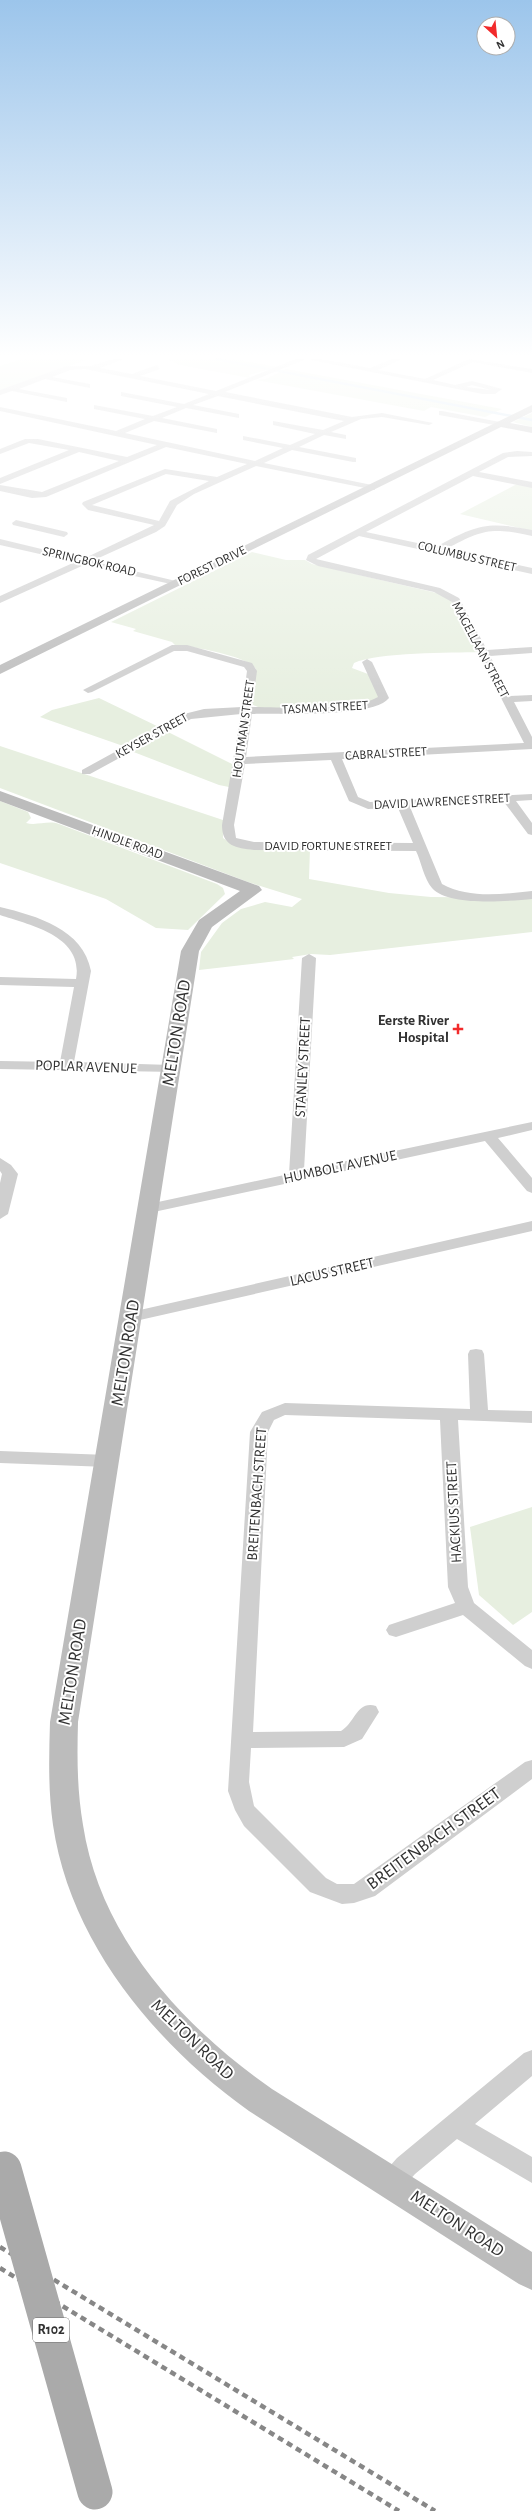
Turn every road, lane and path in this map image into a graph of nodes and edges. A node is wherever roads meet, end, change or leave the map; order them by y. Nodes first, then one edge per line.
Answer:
1 (12, 476) edge
2 (87, 476) edge
3 (153, 476) edge
4 (200, 476) edge
5 (227, 476) edge
6 (317, 476) edge
7 (395, 476) edge
8 (465, 476) edge
9 (487, 476) edge
10 (219, 480) junction
11 (0, 481) edge
12 (75, 481) junction
13 (90, 484) dead end
14 (532, 485) edge
15 (102, 487) dead end
16 (0, 488) edge
17 (372, 488) junction
18 (116, 491) junction
19 (16, 523) dead end
20 (162, 524) junction
21 (52, 531) junction
22 (355, 532) junction
23 (532, 533) edge
24 (64, 534) dead end
25 (0, 542) edge
26 (21, 546) junction
27 (438, 550) junction
28 (86, 561) junction
29 (532, 571) edge
30 (177, 584) junction
31 (0, 600) edge
32 (532, 650) edge
33 (482, 654) junction
34 (367, 662) dead end
35 (0, 670) edge
36 (88, 690) dead end
37 (532, 698) edge
38 (506, 700) junction
39 (246, 711) junction
40 (532, 746) edge
41 (335, 756) junction
42 (240, 761) junction
43 (86, 772) dead end
44 (0, 796) edge
45 (532, 797) edge
46 (508, 799) junction
47 (403, 805) junction
48 (532, 831) edge
49 (235, 843) joint
50 (422, 847) junction
51 (253, 890) joint
52 (532, 895) edge
53 (0, 911) edge
54 (309, 958) dead end
55 (0, 981) edge
56 (81, 983) junction
57 (0, 1065) edge
58 (66, 1066) junction
59 (171, 1069) junction
60 (532, 1126) edge
61 (488, 1135) junction
62 (0, 1163) edge
63 (296, 1176) junction
64 (532, 1188) edge
65 (149, 1208) junction
66 (0, 1214) edge
67 (532, 1226) edge
68 (131, 1317) junction
69 (476, 1354) dead end
70 (449, 1415) junction
71 (479, 1415) junction
72 (532, 1417) edge
73 (0, 1457) edge
74 (108, 1461) junction
75 (466, 1608) junction
76 (396, 1630) dead end
77 (532, 1661) edge
78 (369, 1712) dead end
79 (242, 1740) junction
80 (532, 1768) edge
81 (532, 2061) edge
82 (455, 2125) junction
83 (4, 2169) dead end
84 (532, 2171) edge
85 (392, 2182) junction
86 (532, 2272) edge
87 (95, 2492) dead end

1 - 11 street
2 - 12 street
3 - 18 street
4 - 10 street
5 - 10 street
6 - 17 street
7 - 17 street, FOREST DRIVE
8 - 22 street
9 - 14 street
10 - 20 street
12 - 13 street
12 - 16 street
15 - 18 street
17 - 30 street, FOREST DRIVE
18 - 20 street
19 - 21 street
20 - 28 street
21 - 24 street
21 - 26 street
22 - 27 street, COLUMBUS STREET
22 - 33 street, MAGELLAAN STREET
23 - 27 street
25 - 26 street, SPRINGBOK ROAD
26 - 28 street, SPRINGBOK ROAD
27 - 29 street, COLUMBUS STREET
28 - 30 street, SPRINGBOK ROAD
28 - 31 street
30 - 35 street, FOREST DRIVE
32 - 33 street
33 - 38 street, MAGELLAAN STREET
34 - 39 street, TASMAN STREET
36 - 39 street, HOUTMAN STREET
37 - 38 street
38 - 40 street, MAGELLAAN STREET
39 - 42 street, HOUTMAN STREET
39 - 43 street, KEYSER STREET
40 - 41 street, CABRAL STREET
41 - 42 street, CABRAL STREET
41 - 47 street, DAVID LAWRENCE STREET
42 - 49 street, HOUTMAN STREET
44 - 51 street, HINDLE ROAD
45 - 46 street, DAVID LAWRENCE STREET
46 - 47 street, DAVID LAWRENCE STREET
46 - 48 street
47 - 50 street
49 - 50 street, DAVID FORTUNE STREET
50 - 52 street
51 - 59 street, MELTON ROAD
53 - 56 street
54 - 63 street, STANLEY STREET
55 - 56 street
56 - 58 street
57 - 58 street, POPLAR AVENUE
58 - 59 street, POPLAR AVENUE
59 - 65 street, MELTON ROAD
60 - 61 street, HUMBOLT AVENUE
61 - 63 street, HUMBOLT AVENUE
61 - 64 street
62 - 66 street
63 - 65 street, HUMBOLT AVENUE
65 - 68 street, MELTON ROAD
67 - 68 street, LACUS STREET
68 - 74 street, MELTON ROAD
69 - 71 street
70 - 71 street, BREITENBACH STREET
70 - 75 street, HACKIUS STREET
70 - 79 street, BREITENBACH STREET
71 - 72 street, BREITENBACH STREET
73 - 74 street
74 - 85 street, MELTON ROAD
75 - 76 street
75 - 77 street
78 - 79 street
79 - 80 street, BREITENBACH STREET
81 - 82 street
82 - 84 street
82 - 85 street
83 - 87 main road, R102, bridge
85 - 86 street, MELTON ROAD

